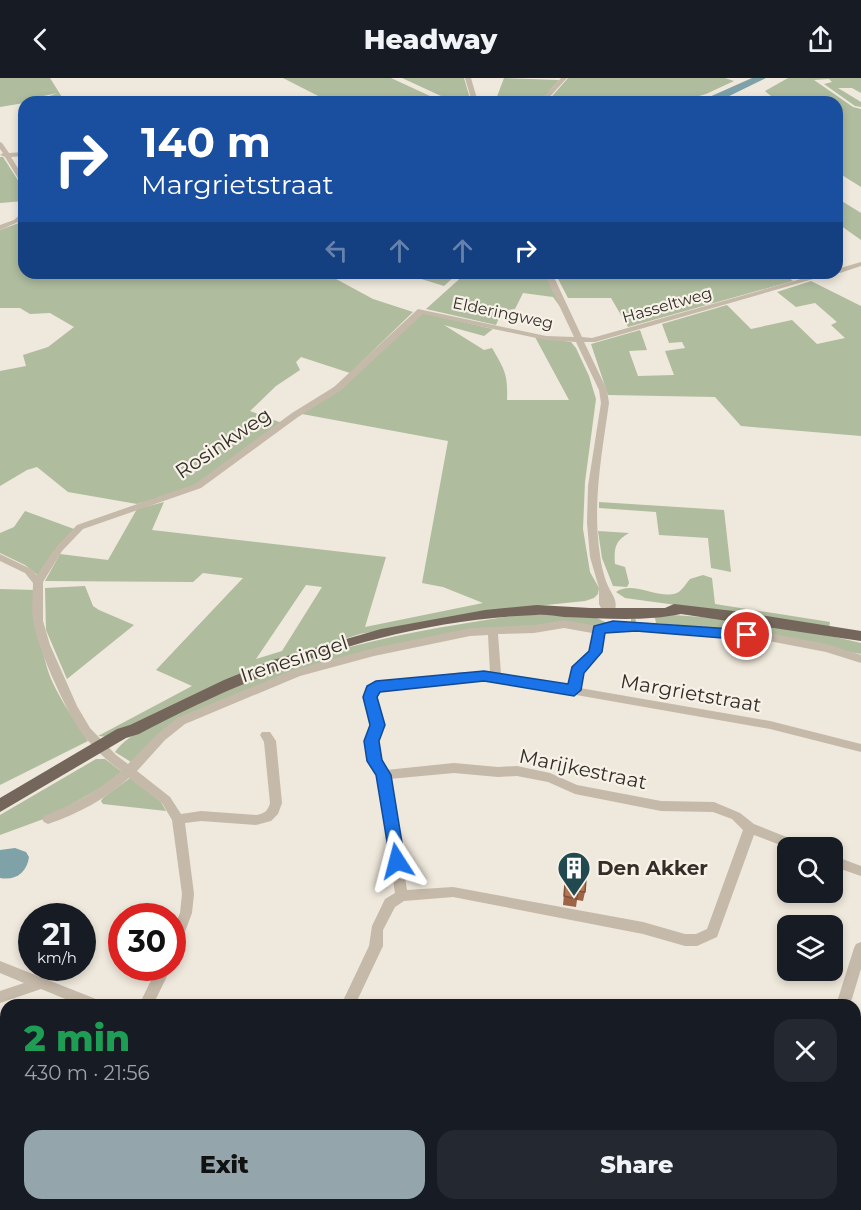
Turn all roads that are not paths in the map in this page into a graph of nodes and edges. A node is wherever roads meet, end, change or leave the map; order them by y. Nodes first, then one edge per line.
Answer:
1 (468, 78) edge
2 (564, 78) edge
3 (473, 96) edge
4 (548, 96) edge
5 (0, 144) edge
6 (18, 154) edge
7 (3, 155) edge
8 (18, 175) edge
9 (18, 218) edge
10 (0, 228) edge
11 (861, 264) edge
12 (843, 269) edge
13 (551, 279) edge
14 (809, 279) edge
15 (421, 311) joint
16 (580, 341) junction
17 (0, 557) edge
18 (38, 582) junction
19 (609, 607) junction
20 (493, 630) junction
21 (598, 630) junction
22 (836, 633) junction
23 (861, 636) edge
24 (861, 641) edge
25 (861, 659) edge
26 (496, 677) junction
27 (574, 690) junction
28 (266, 735) dead end
29 (103, 748) junction
30 (861, 748) edge
31 (129, 771) junction
32 (383, 775) junction
33 (0, 806) edge
34 (48, 819) dead end
35 (178, 819) junction
36 (750, 828) junction
37 (777, 839) edge
38 (843, 864) edge
39 (861, 871) edge
40 (402, 896) junction
41 (186, 913) edge
42 (861, 948) edge
43 (0, 967) edge
44 (158, 981) edge
45 (41, 983) junction
46 (0, 997) edge
47 (81, 999) edge
48 (149, 999) edge
49 (351, 999) edge
50 (845, 999) edge

1 - 3 street
2 - 4 street
5 - 7 street
6 - 7 street
7 - 8 street
9 - 10 street
11 - 12 street
13 - 16 street
14 - 16 street, Hasseltweg
15 - 16 street, Elderingweg
15 - 18 street, Rosinkweg
16 - 19 street
17 - 18 street
18 - 29 street
19 - 22 main road
19 - 29 main road
20 - 21 street, Irenesingel
20 - 26 street
20 - 31 street, Irenesingel
21 - 25 street, Irenesingel
21 - 27 street
22 - 23 main road
22 - 24 main road
26 - 27 street, Margrietstraat
26 - 32 street, Margrietstraat
27 - 30 street, Margrietstraat
28 - 35 street
29 - 31 street
29 - 33 main road
31 - 34 street, Irenesingel
31 - 35 street
32 - 36 street, Marijkestraat
32 - 40 street
35 - 41 street
36 - 37 street, Marijkestraat
36 - 40 street
38 - 39 street
40 - 49 street
42 - 50 street
43 - 45 street
44 - 48 street
45 - 46 street
45 - 47 street

